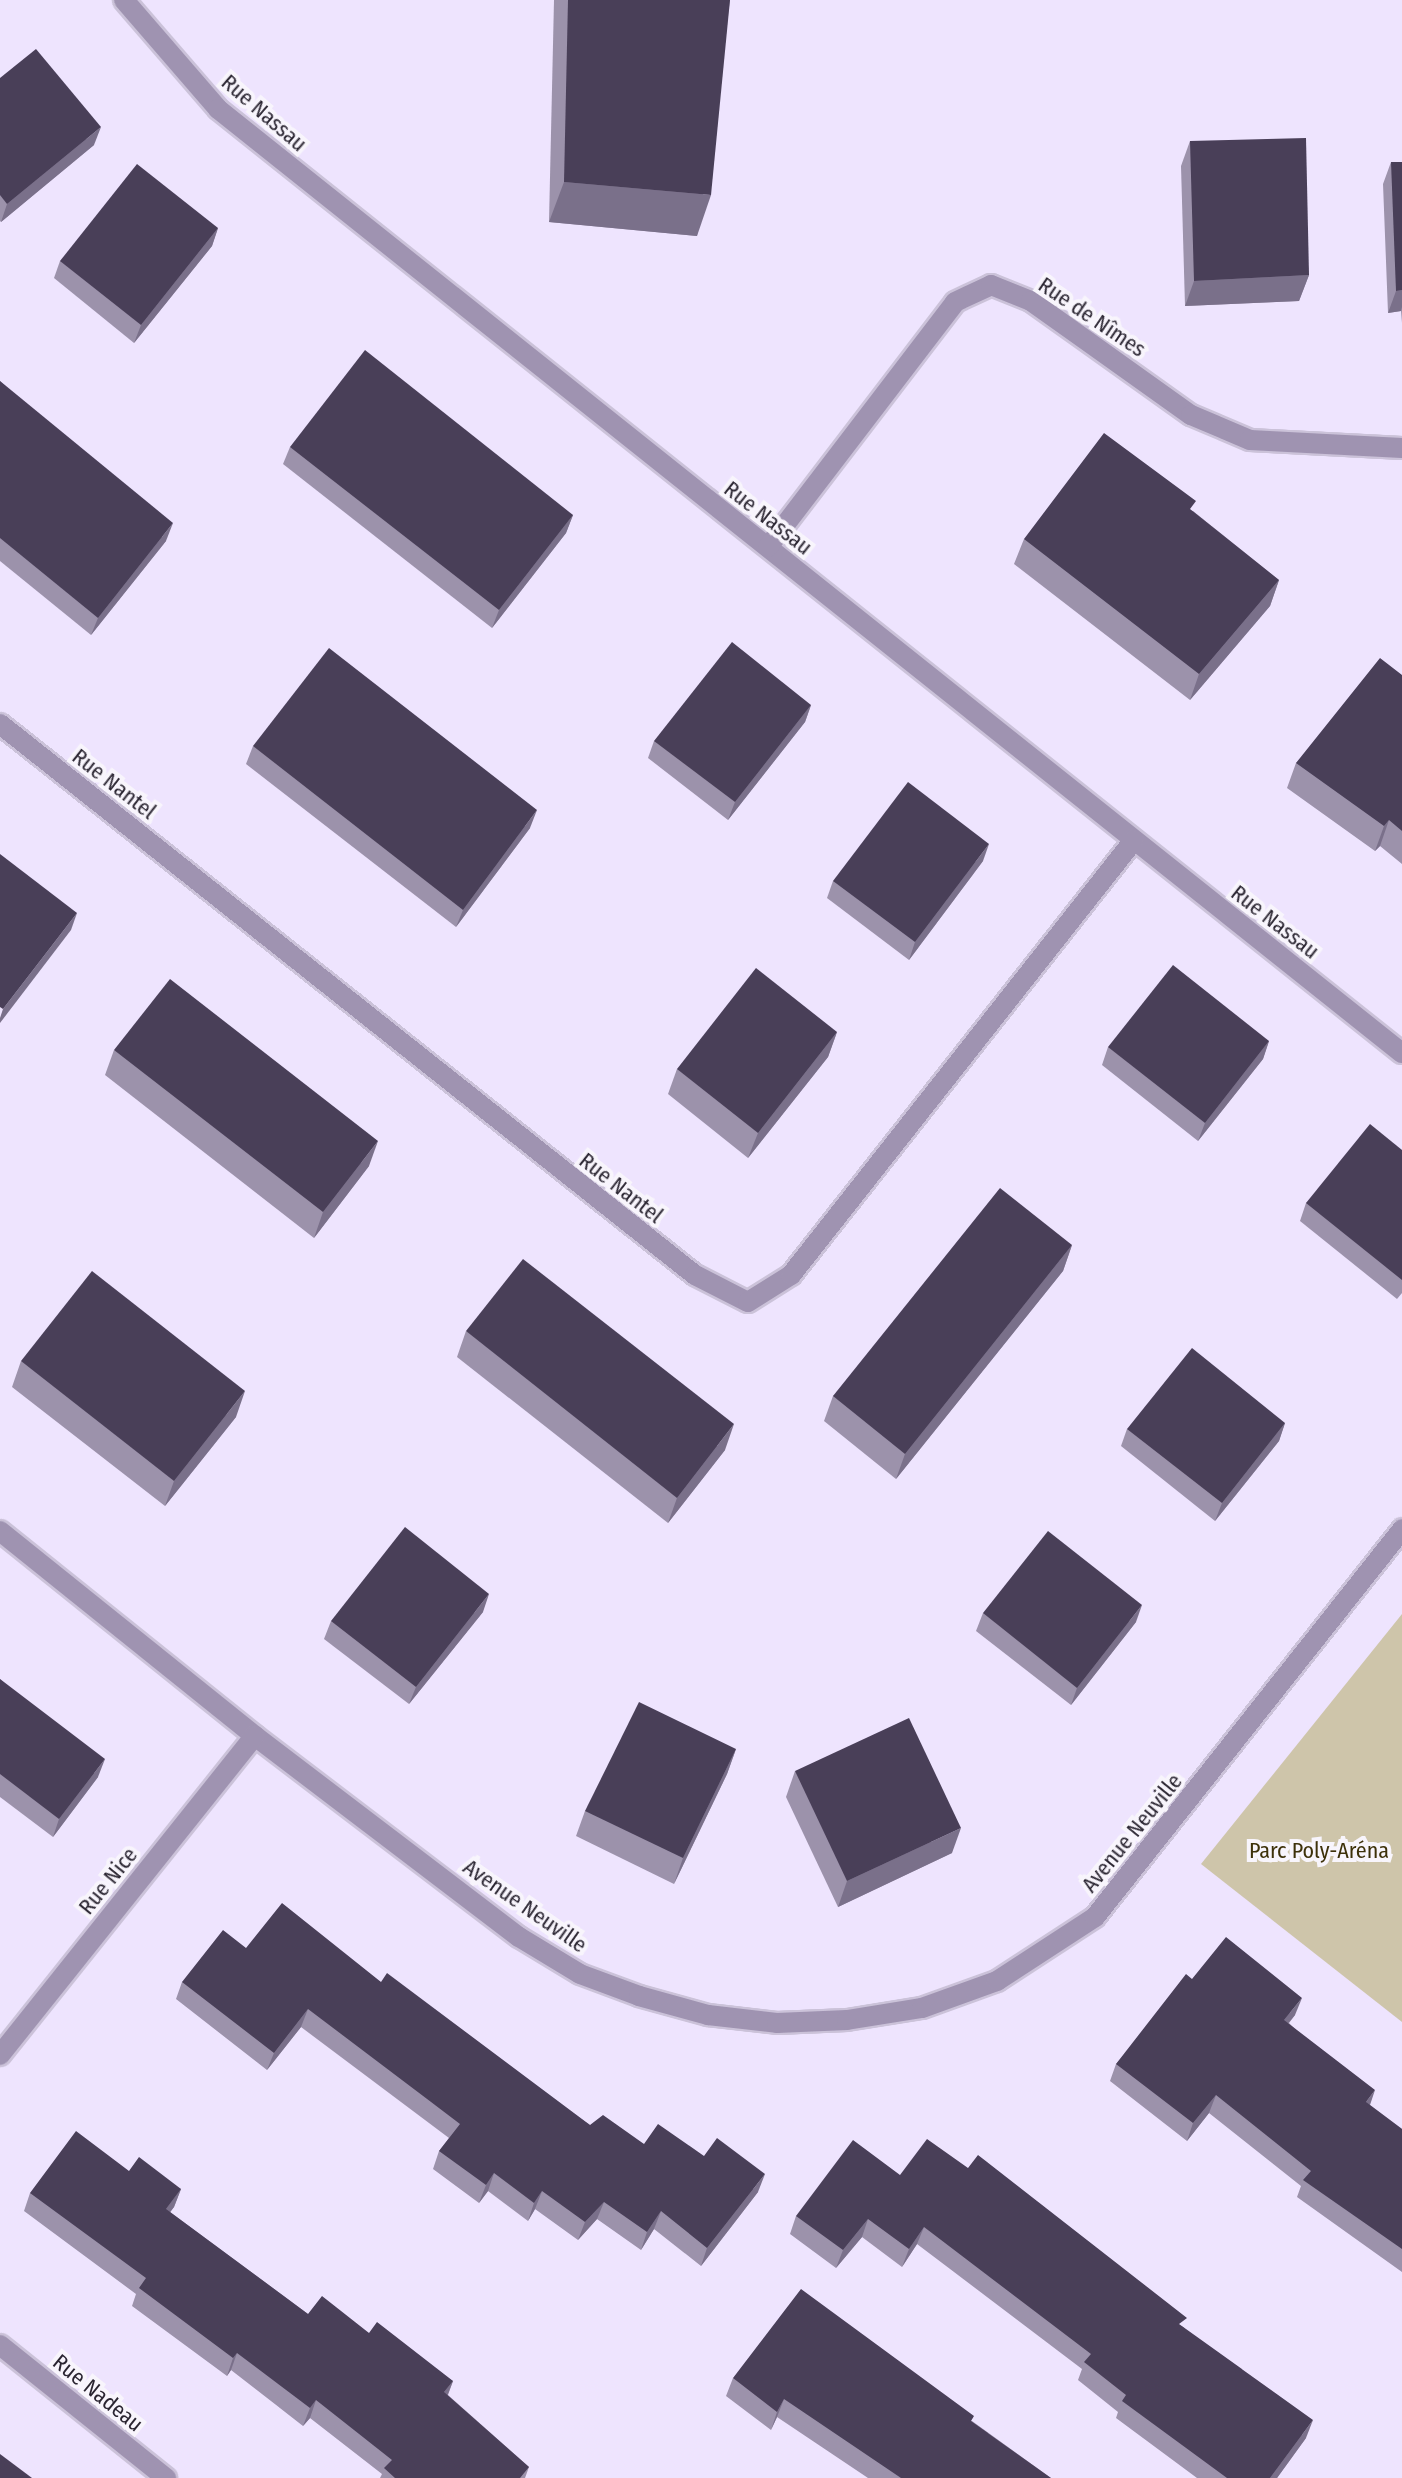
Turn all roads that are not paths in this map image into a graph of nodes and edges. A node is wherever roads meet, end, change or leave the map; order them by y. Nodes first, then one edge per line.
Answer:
1 (124, 0) edge
2 (1402, 448) edge
3 (768, 547) junction
4 (0, 724) edge
5 (1134, 840) junction
6 (1402, 1053) edge
7 (1402, 1529) edge
8 (0, 1531) edge
9 (255, 1736) junction
10 (0, 2055) edge
11 (0, 2345) edge
12 (166, 2478) edge

1 - 3 street, Rue Nassau
2 - 3 street, Rue de Nîmes
3 - 5 street, Rue Nassau
4 - 5 street, Rue Nantel
5 - 6 street, Rue Nassau
7 - 9 street, Avenue Neuville
8 - 9 street, Avenue Neuville
9 - 10 street, Rue Nice
11 - 12 street, Rue Nadeau

